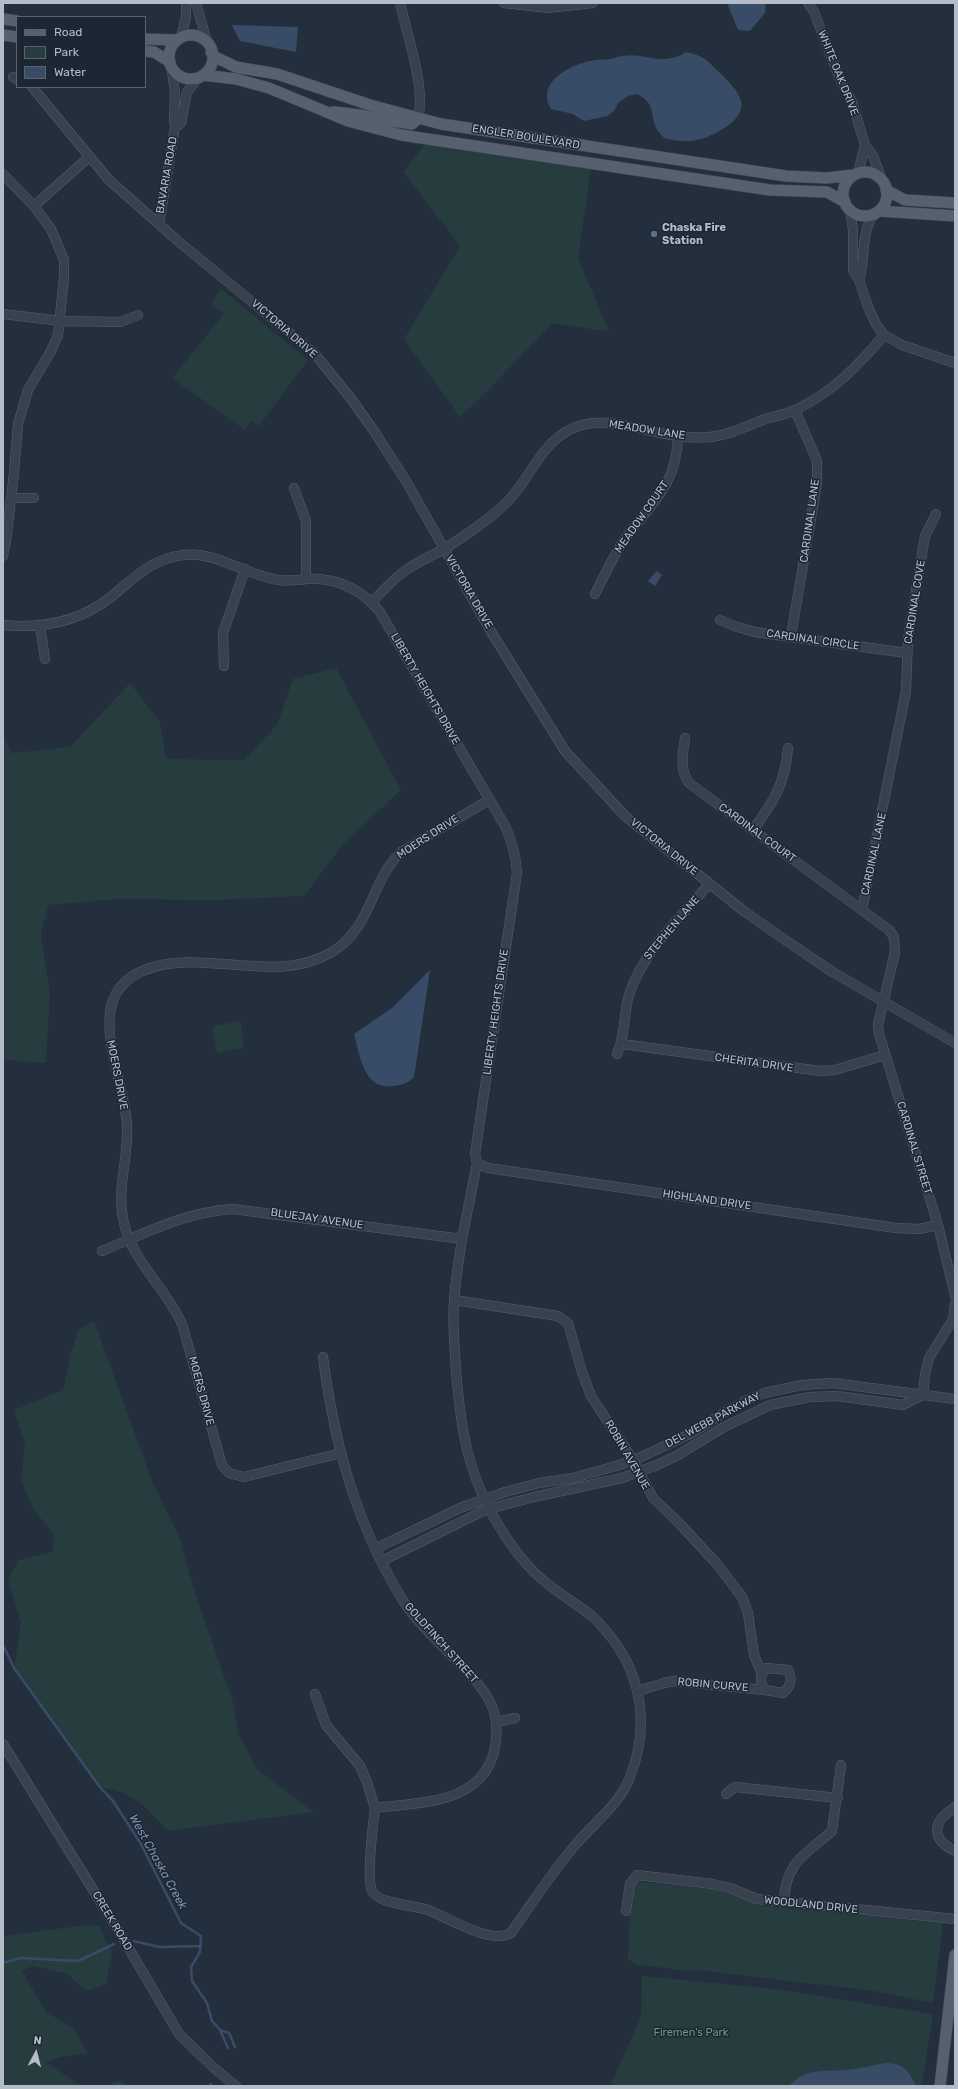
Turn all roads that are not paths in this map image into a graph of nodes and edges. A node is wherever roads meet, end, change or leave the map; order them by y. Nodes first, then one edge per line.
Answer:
1 (186, 3) edge
2 (196, 3) edge
3 (400, 3) edge
4 (504, 3) edge
5 (593, 3) edge
6 (808, 3) edge
7 (3, 20) edge
8 (16, 22) edge
9 (3, 35) edge
10 (16, 37) edge
11 (179, 38) junction
12 (146, 39) edge
13 (209, 47) junction
14 (146, 51) edge
15 (171, 64) junction
16 (200, 76) junction
17 (33, 88) edge
18 (324, 112) junction
19 (418, 118) junction
20 (176, 127) junction
21 (865, 145) junction
22 (89, 157) junction
23 (3, 174) edge
24 (855, 174) junction
25 (884, 185) junction
26 (955, 203) edge
27 (34, 206) junction
28 (847, 206) junction
29 (876, 212) junction
30 (955, 216) edge
31 (159, 224) junction
32 (859, 280) junction
33 (3, 314) edge
34 (138, 315) dead end
35 (61, 321) junction
36 (884, 334) junction
37 (955, 363) edge
38 (795, 410) junction
39 (678, 436) junction
40 (294, 488) dead end
41 (11, 498) junction
42 (34, 498) dead end
43 (936, 514) dead end
44 (444, 549) junction
45 (3, 556) edge
46 (245, 569) junction
47 (306, 579) junction
48 (595, 594) dead end
49 (372, 602) junction
50 (720, 620) dead end
51 (3, 625) edge
52 (40, 626) junction
53 (791, 636) junction
54 (907, 653) junction
55 (45, 659) dead end
56 (224, 666) dead end
57 (906, 692) joint
58 (685, 738) dead end
59 (788, 748) dead end
60 (489, 800) junction
61 (753, 830) junction
62 (709, 884) junction
63 (862, 910) junction
64 (884, 1002) junction
65 (955, 1043) edge
66 (622, 1044) junction
67 (617, 1054) dead end
68 (884, 1055) junction
69 (476, 1163) junction
70 (938, 1226) junction
71 (462, 1239) junction
72 (130, 1240) junction
73 (102, 1251) dead end
74 (955, 1295) edge
75 (454, 1300) junction
76 (955, 1303) edge
77 (323, 1357) dead end
78 (923, 1395) junction
79 (955, 1399) edge
80 (341, 1453) junction
81 (633, 1460) junction
82 (638, 1472) junction
83 (484, 1499) junction
84 (491, 1509) junction
85 (375, 1549) junction
86 (382, 1561) junction
87 (762, 1674) junction
88 (765, 1690) junction
89 (638, 1691) junction
90 (315, 1694) dead end
91 (515, 1718) dead end
92 (497, 1722) junction
93 (3, 1744) edge
94 (841, 1765) dead end
95 (726, 1794) dead end
96 (838, 1798) junction
97 (955, 1807) edge
98 (375, 1808) junction
99 (955, 1851) edge
100 (784, 1902) junction
101 (626, 1911) dead end
102 (955, 1919) edge
103 (955, 1955) edge
104 (236, 2086) edge
105 (940, 2086) edge

1 - 11 street
2 - 13 street
3 - 19 street
4 - 5 street
6 - 21 street, WHITE OAK DRIVE
7 - 8 main road
9 - 10 main road
11 - 12 main road
11 - 13 main road
11 - 15 main road
13 - 16 main road
13 - 19 main road, ENGLER BOULEVARD
14 - 15 main road
15 - 16 main road
15 - 20 street, BAVARIA ROAD
16 - 18 main road, ENGLER BOULEVARD
16 - 20 street, BAVARIA ROAD
17 - 22 street, VICTORIA DRIVE
18 - 19 main road
18 - 28 main road, ENGLER BOULEVARD
19 - 24 main road, ENGLER BOULEVARD
20 - 31 street, BAVARIA ROAD
21 - 24 street
21 - 25 street, WHITE OAK DRIVE
22 - 27 street
22 - 31 street, VICTORIA DRIVE
23 - 27 street
24 - 25 main road
24 - 28 main road
25 - 26 main road
25 - 29 main road
27 - 35 street
28 - 29 main road
28 - 32 street
29 - 30 main road
29 - 32 street
31 - 44 street, VICTORIA DRIVE
32 - 36 street
33 - 35 street
34 - 35 street
35 - 41 street
36 - 37 street
36 - 38 street, MEADOW LANE
38 - 39 street, MEADOW LANE
38 - 53 street, CARDINAL LANE
39 - 44 street, MEADOW LANE
39 - 48 street, MEADOW COURT
40 - 47 street
41 - 42 street
41 - 45 street
43 - 54 street, CARDINAL COVE
44 - 49 street, MEADOW LANE
44 - 62 street, VICTORIA DRIVE
46 - 47 street, LIBERTY HEIGHTS DRIVE
46 - 52 street, LIBERTY HEIGHTS DRIVE
46 - 56 street
47 - 49 street, LIBERTY HEIGHTS DRIVE
49 - 60 street, LIBERTY HEIGHTS DRIVE
50 - 53 street, CARDINAL CIRCLE
51 - 52 street, LIBERTY HEIGHTS DRIVE
52 - 55 street
53 - 54 street, CARDINAL CIRCLE
54 - 57 street, CARDINAL COVE
57 - 63 street, CARDINAL LANE
58 - 61 street, CARDINAL COURT
59 - 61 street
60 - 69 street, LIBERTY HEIGHTS DRIVE
60 - 72 street, MOERS DRIVE
61 - 63 street, CARDINAL COURT
62 - 64 street, VICTORIA DRIVE
62 - 66 street, STEPHEN LANE
63 - 64 street, CARDINAL LANE
64 - 65 street, VICTORIA DRIVE
64 - 68 street, CARDINAL STREET
66 - 67 street, STEPHEN LANE
66 - 68 street, CHERITA DRIVE
68 - 70 street, CARDINAL STREET
69 - 70 street, HIGHLAND DRIVE
69 - 71 street
70 - 74 street, CARDINAL STREET
71 - 72 street, BLUEJAY AVENUE
71 - 75 street
72 - 73 street, BLUEJAY AVENUE
72 - 80 street, MOERS DRIVE
75 - 81 street, ROBIN AVENUE
75 - 83 street
76 - 78 street
77 - 80 street, GOLDFINCH STREET
78 - 79 street, DEL WEBB PARKWAY
78 - 81 street, DEL WEBB PARKWAY
78 - 82 street, DEL WEBB PARKWAY
80 - 85 street, GOLDFINCH STREET
81 - 82 street, ROBIN AVENUE
81 - 83 street, DEL WEBB PARKWAY
82 - 84 street, DEL WEBB PARKWAY
82 - 87 street, ROBIN AVENUE
83 - 84 street
83 - 85 street, DEL WEBB PARKWAY
84 - 86 street, DEL WEBB PARKWAY
84 - 89 street
85 - 86 street, GOLDFINCH STREET
86 - 92 street, GOLDFINCH STREET
87 - 88 street, ROBIN CURVE
87 - 88 street, ROBIN CURVE
88 - 89 street, ROBIN CURVE
89 - 98 street
90 - 98 street
91 - 92 street
92 - 98 street, GOLDFINCH STREET
93 - 104 street, CREEK ROAD
94 - 96 street
95 - 96 street
96 - 100 street
97 - 99 street
100 - 101 street, WOODLAND DRIVE
100 - 102 street, WOODLAND DRIVE
103 - 105 main road

